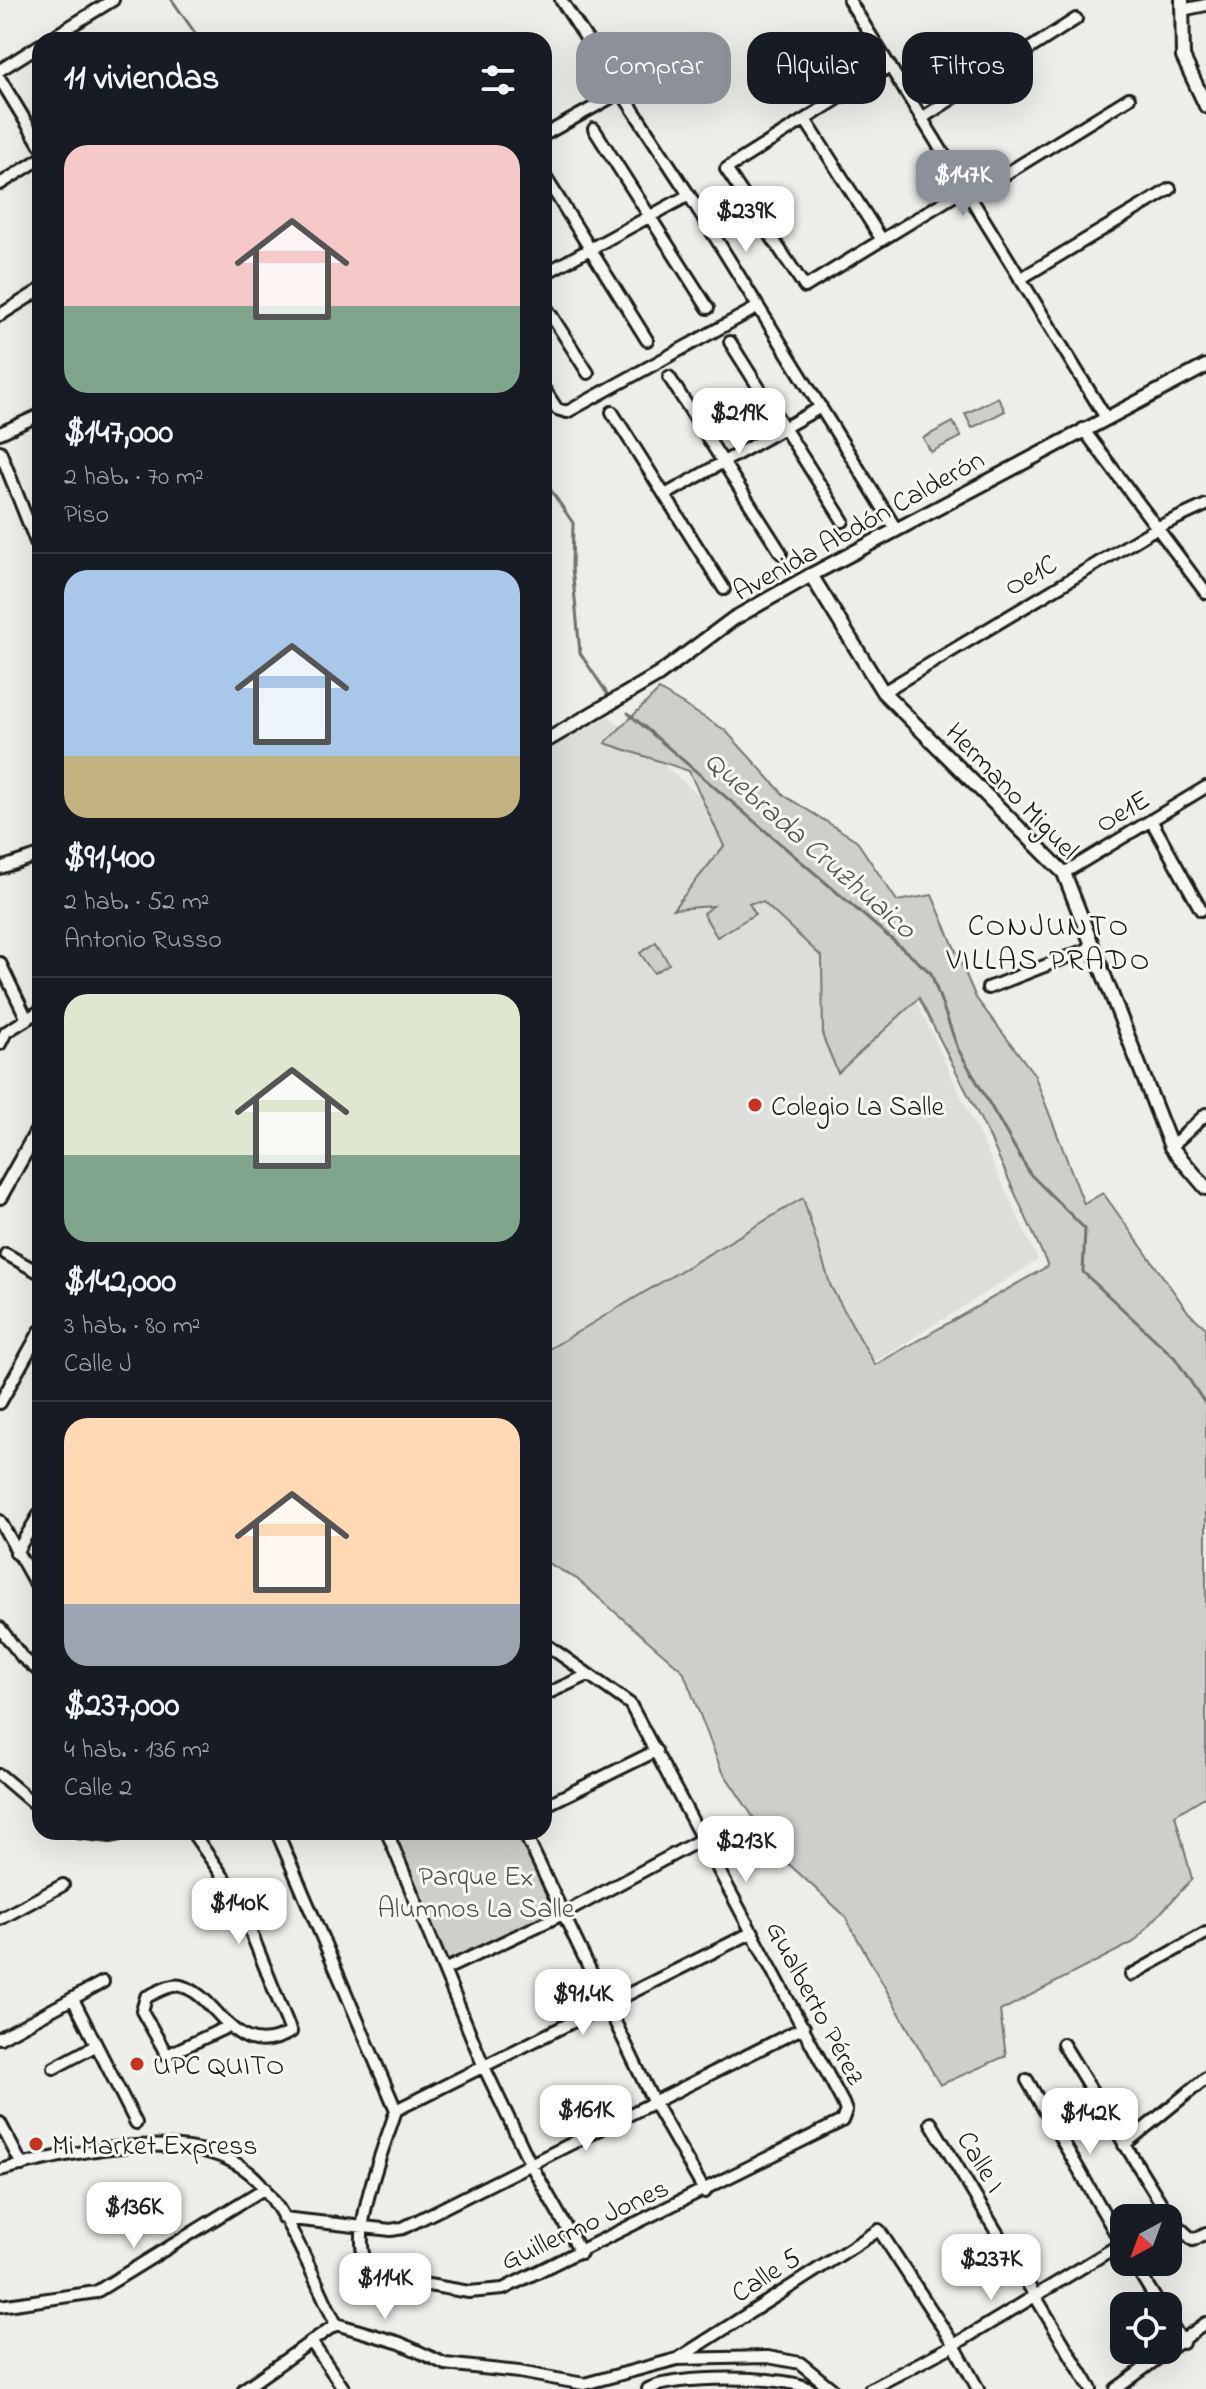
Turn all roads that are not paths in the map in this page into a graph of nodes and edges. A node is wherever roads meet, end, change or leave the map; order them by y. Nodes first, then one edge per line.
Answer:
1 (113, 0) edge
2 (561, 0) edge
3 (849, 0) edge
4 (1182, 5) edge
5 (1206, 5) edge
6 (1076, 19) dead end
7 (61, 32) edge
8 (582, 32) edge
9 (32, 50) edge
10 (890, 66) junction
11 (0, 70) edge
12 (0, 79) edge
13 (1129, 98) dead end
14 (600, 104) edge
15 (629, 104) edge
16 (1206, 106) edge
17 (922, 118) junction
18 (806, 121) junction
19 (594, 129) dead end
20 (552, 131) edge
21 (32, 132) edge
22 (32, 164) edge
23 (0, 184) edge
24 (552, 188) edge
25 (1170, 189) dead end
26 (967, 193) junction
27 (689, 195) junction
28 (650, 216) junction
29 (882, 240) junction
30 (590, 249) junction
31 (552, 270) edge
32 (1020, 279) junction
33 (32, 295) edge
34 (758, 307) junction
35 (708, 308) dead end
36 (0, 315) edge
37 (552, 317) edge
38 (647, 340) dead end
39 (730, 342) dead end
40 (1206, 366) edge
41 (588, 373) dead end
42 (669, 377) dead end
43 (552, 401) edge
44 (821, 407) junction
45 (612, 412) dead end
46 (1106, 418) junction
47 (32, 419) edge
48 (784, 427) junction
49 (1083, 429) junction
50 (0, 433) edge
51 (0, 451) edge
52 (723, 462) junction
53 (665, 495) junction
54 (1206, 505) edge
55 (843, 521) dead end
56 (1158, 527) junction
57 (896, 529) junction
58 (32, 532) edge
59 (781, 553) dead end
60 (811, 575) junction
61 (724, 589) dead end
62 (1206, 593) edge
63 (883, 692) junction
64 (552, 737) edge
65 (1206, 787) edge
66 (1151, 820) junction
67 (32, 858) edge
68 (0, 868) edge
69 (1064, 873) junction
70 (1201, 910) dead end
71 (1093, 947) junction
72 (0, 963) edge
73 (988, 988) dead end
74 (32, 1014) edge
75 (26, 1017) junction
76 (0, 1044) edge
77 (1206, 1114) edge
78 (32, 1140) edge
79 (1171, 1147) junction
80 (1206, 1188) edge
81 (0, 1197) edge
82 (6, 1254) dead end
83 (32, 1269) edge
84 (32, 1345) edge
85 (0, 1403) edge
86 (0, 1521) edge
87 (32, 1526) edge
88 (16, 1553) junction
89 (32, 1579) edge
90 (0, 1628) edge
91 (552, 1649) edge
92 (32, 1665) edge
93 (588, 1675) junction
94 (552, 1691) edge
95 (656, 1751) junction
96 (0, 1775) edge
97 (32, 1802) edge
98 (552, 1802) edge
99 (702, 1839) junction
100 (198, 1840) edge
101 (280, 1840) edge
102 (390, 1840) edge
103 (528, 1840) edge
104 (63, 1885) dead end
105 (563, 1914) junction
106 (0, 1919) edge
107 (753, 1932) junction
108 (1206, 1933) edge
109 (446, 1969) junction
110 (1131, 1975) dead end
111 (103, 1982) dead end
112 (73, 1999) junction
113 (608, 2006) junction
114 (227, 2027) junction
115 (804, 2027) junction
116 (0, 2038) edge
117 (1063, 2044) dead end
118 (95, 2046) junction
119 (484, 2067) junction
120 (54, 2068) dead end
121 (1206, 2078) edge
122 (1027, 2080) dead end
123 (653, 2101) junction
124 (396, 2110) junction
125 (842, 2121) joint
126 (0, 2123) edge
127 (136, 2123) dead end
128 (931, 2123) dead end
129 (1124, 2145) junction
130 (530, 2163) junction
131 (22, 2165) junction
132 (1, 2166) edge
133 (265, 2188) junction
134 (705, 2192) junction
135 (1159, 2204) edge
136 (283, 2218) junction
137 (1110, 2223) edge
138 (360, 2227) junction
139 (1182, 2231) edge
140 (1206, 2233) edge
141 (1110, 2252) edge
142 (581, 2253) junction
143 (1035, 2295) junction
144 (0, 2306) edge
145 (1206, 2323) edge
146 (336, 2324) junction
147 (312, 2343) junction
148 (1183, 2343) joint
149 (954, 2345) junction
150 (677, 2359) junction
151 (742, 2384) edge
152 (244, 2389) edge
153 (344, 2389) edge
154 (648, 2389) edge
155 (810, 2389) edge
156 (832, 2389) edge
157 (870, 2389) edge
158 (978, 2389) edge
159 (1091, 2389) edge
160 (1116, 2389) edge

1 - 7 street
2 - 8 street
3 - 10 street
4 - 5 street
4 - 16 street
6 - 17 street
9 - 11 street
10 - 17 street
10 - 18 street
12 - 21 street
13 - 26 street
14 - 20 street
15 - 27 street
17 - 26 street
18 - 29 street
18 - 29 street
19 - 28 street
22 - 23 street
24 - 30 street
25 - 32 street
26 - 29 street
26 - 32 street
27 - 28 street
27 - 34 street
28 - 30 street
28 - 35 street
30 - 31 street
30 - 38 street
32 - 46 street
33 - 36 street
34 - 43 street
34 - 44 street
37 - 41 street
39 - 48 street
40 - 46 street, Avenida Abdón Calderón
42 - 52 street
44 - 48 street
44 - 57 street
45 - 53 street
46 - 49 street, Avenida Abdón Calderón
47 - 50 street
48 - 52 street
48 - 55 street
49 - 56 street
49 - 57 street, Avenida Abdón Calderón
51 - 58 street
52 - 53 street
52 - 59 street
53 - 61 street
54 - 56 street, Oe1C
56 - 62 street
56 - 63 street, Oe1C
57 - 60 street, Avenida Abdón Calderón
60 - 63 street, Hermano Miguel
60 - 64 street, Avenida Abdón Calderón
63 - 69 street, Hermano Miguel
65 - 66 street, Oe1E
66 - 69 street, Oe1E
66 - 70 street
67 - 68 street
69 - 71 street, Hermano Miguel
71 - 73 street
71 - 79 street, Hermano Miguel
72 - 75 street
74 - 75 street
75 - 76 street
77 - 79 street
78 - 81 street
79 - 80 street, Hermano Miguel
82 - 83 street
84 - 85 street
86 - 88 street
87 - 88 street
88 - 89 street
90 - 92 street
91 - 93 street, Gualberto Pérez
93 - 94 street
93 - 95 street, Gualberto Pérez
95 - 98 street
95 - 99 street, Gualberto Pérez
96 - 97 street
99 - 105 street
99 - 107 street, Gualberto Pérez
100 - 114 street
101 - 124 street
102 - 109 street
103 - 105 street
104 - 106 street
105 - 109 street
105 - 113 street
107 - 113 street
107 - 115 street, Gualberto Pérez
108 - 110 street
109 - 119 street
111 - 112 street
112 - 116 street
112 - 118 street
113 - 119 street
113 - 123 street
114 - 114 street
115 - 123 street
115 - 125 street, Gualberto Pérez
117 - 129 street
118 - 120 street
118 - 127 street
119 - 124 street
119 - 130 street
121 - 129 street
122 - 137 street
123 - 130 street
123 - 134 street
124 - 138 street, Guillermo Jones
125 - 134 street, Guillermo Jones
126 - 131 street
128 - 143 street, Calle I
129 - 135 street
130 - 138 street
130 - 142 street
131 - 132 street
131 - 133 street
133 - 136 street
133 - 144 street
134 - 142 street, Guillermo Jones
136 - 138 street
136 - 146 street
138 - 142 street, Guillermo Jones
139 - 140 street
141 - 143 street
143 - 149 street
143 - 159 street, Calle I
145 - 148 street
146 - 147 street
146 - 150 street
147 - 152 street
147 - 153 street
148 - 160 street
149 - 150 street, Calle 5
149 - 157 street
149 - 158 street
150 - 156 street
151 - 154 street
151 - 155 street

